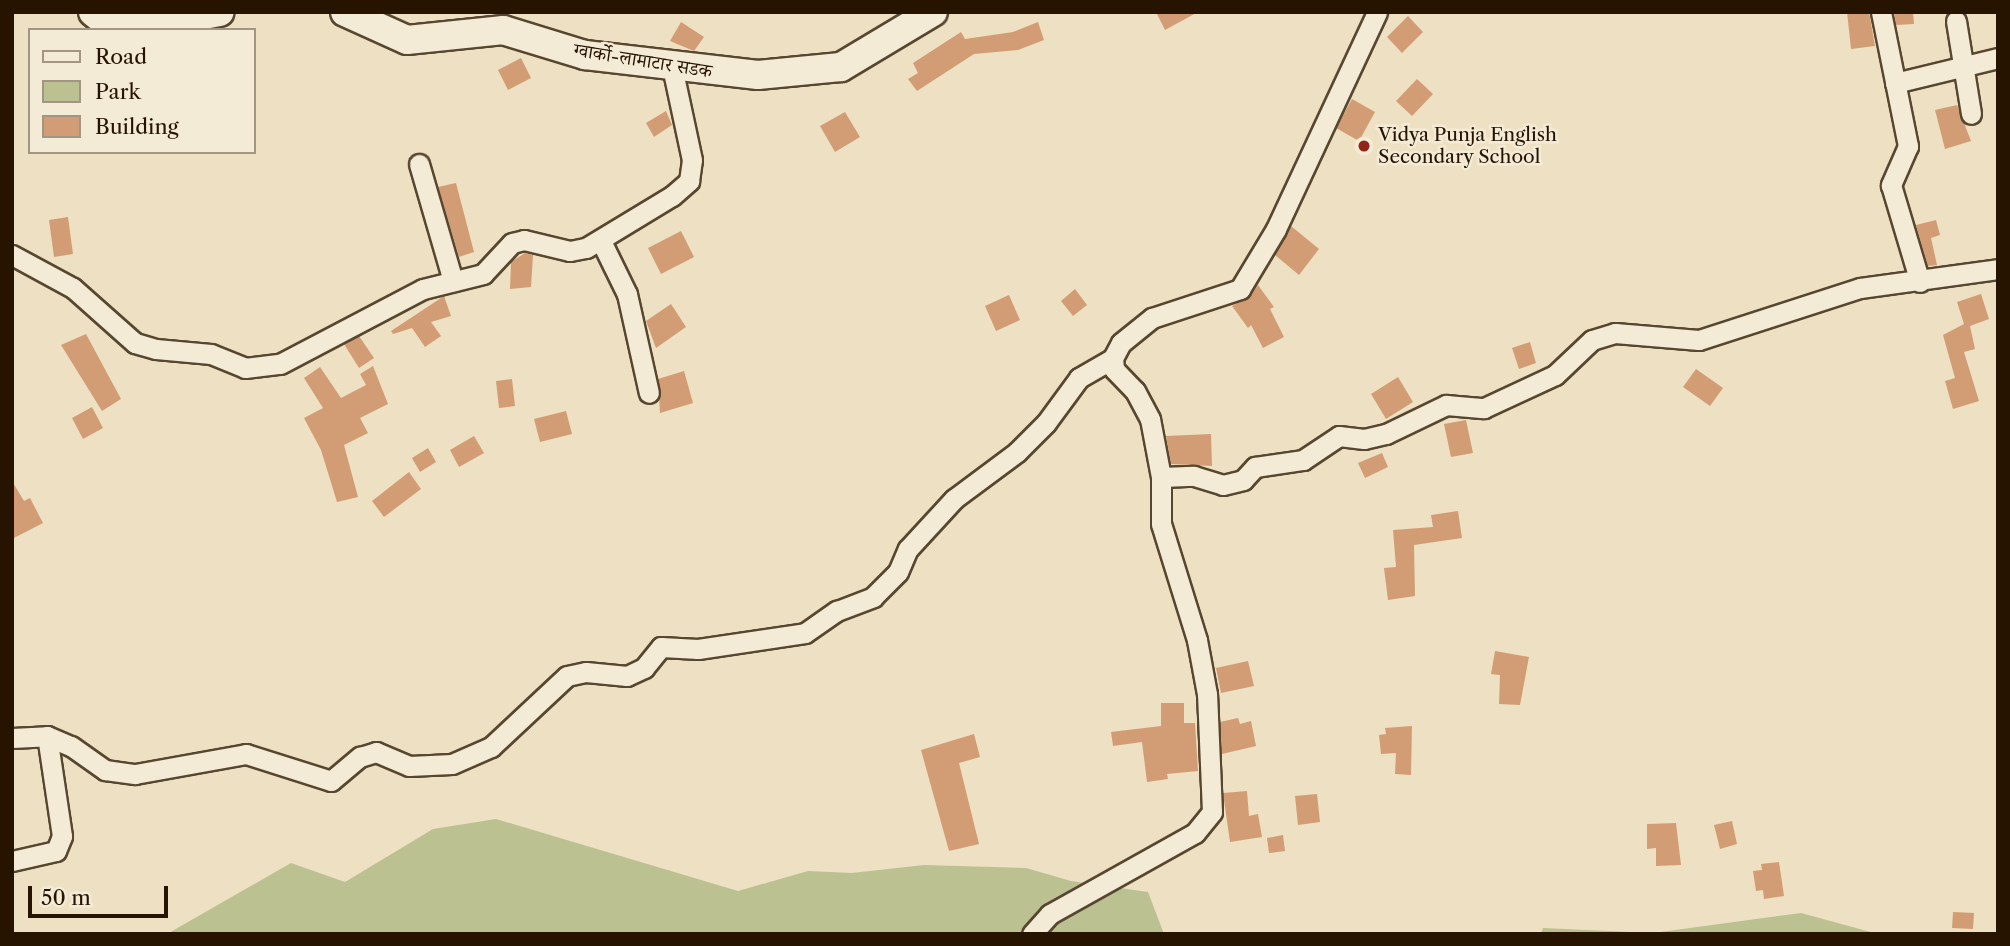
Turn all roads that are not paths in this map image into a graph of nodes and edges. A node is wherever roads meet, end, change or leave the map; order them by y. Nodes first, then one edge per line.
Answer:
1 (93, 12) edge
2 (220, 12) edge
3 (345, 12) edge
4 (933, 12) edge
5 (1377, 12) edge
6 (1881, 12) edge
7 (1956, 21) dead end
8 (1998, 58) edge
9 (671, 62) junction
10 (1966, 68) junction
11 (1895, 83) junction
12 (1971, 114) dead end
13 (419, 164) dead end
14 (601, 241) junction
15 (12, 255) edge
16 (1998, 269) edge
17 (453, 281) junction
18 (1920, 282) junction
19 (1113, 358) junction
20 (649, 393) dead end
21 (1161, 477) junction
22 (47, 736) junction
23 (12, 737) edge
24 (12, 861) edge
25 (1032, 934) edge

1 - 2 main road
3 - 9 main road, ग्वार्को-लामाटार सडक
4 - 9 main road, ग्वार्को-लामाटार सडक
5 - 19 street
6 - 11 street
7 - 10 street
8 - 10 street
9 - 14 street
10 - 11 street
10 - 12 street
11 - 18 street
13 - 17 street
14 - 17 street
14 - 20 street
15 - 17 street
16 - 18 street
18 - 21 street
19 - 21 street
19 - 22 street
21 - 25 street
22 - 23 street
22 - 24 street

